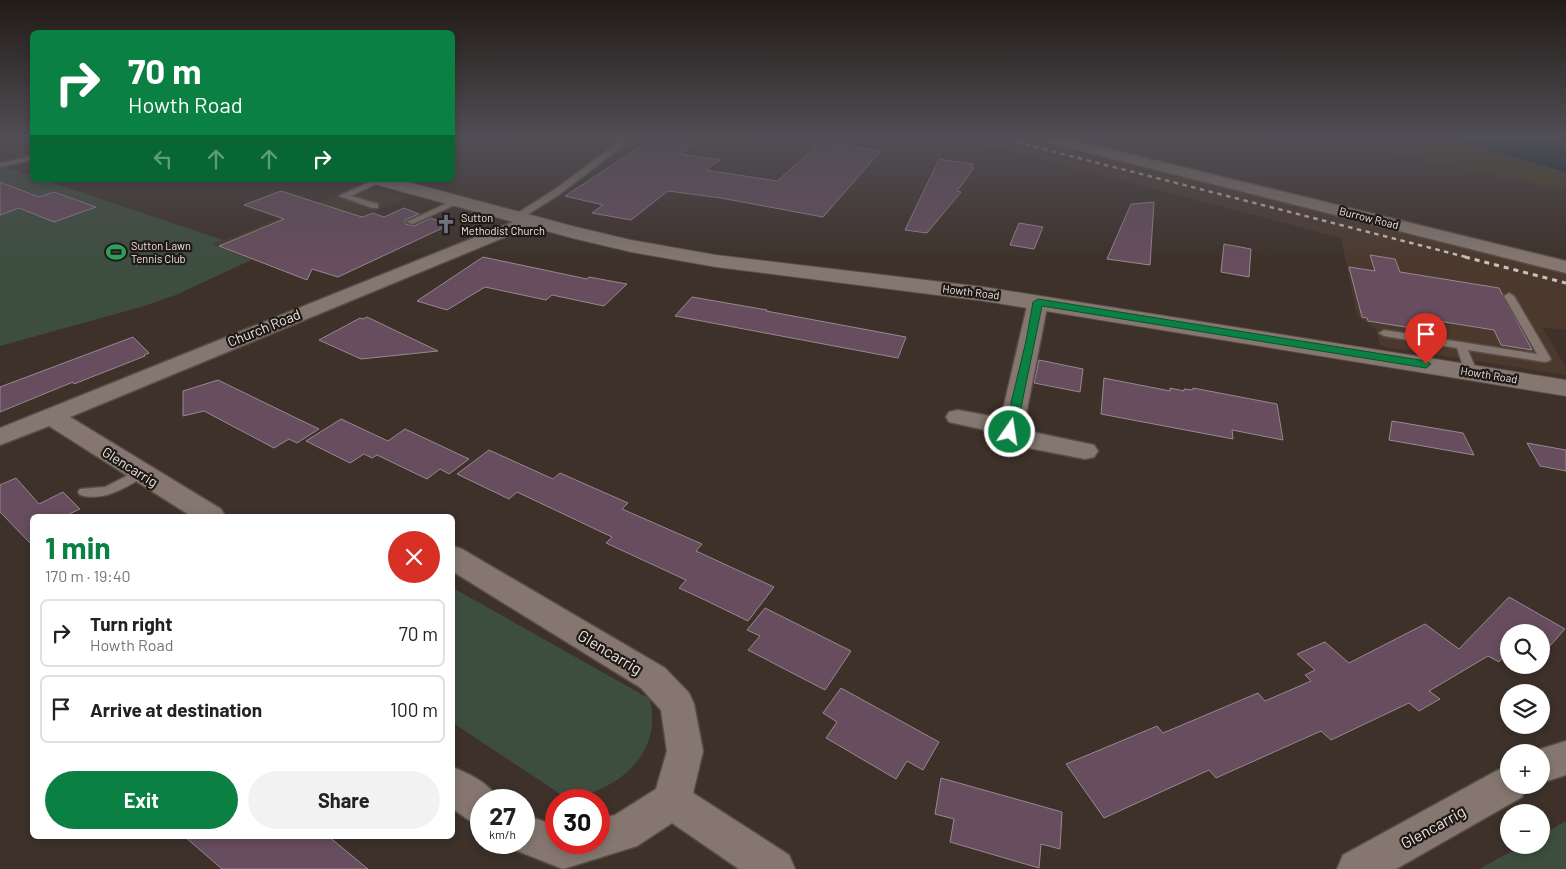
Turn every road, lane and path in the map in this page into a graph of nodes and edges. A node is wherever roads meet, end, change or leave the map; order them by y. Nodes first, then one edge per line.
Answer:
1 (572, 181) edge
2 (1219, 181) edge
3 (376, 182) edge
4 (388, 182) edge
5 (457, 202) junction
6 (375, 206) dead end
7 (522, 220) junction
8 (410, 222) dead end
9 (1566, 267) edge
10 (1509, 296) dead end
11 (1038, 302) junction
12 (1384, 333) dead end
13 (1461, 345) junction
14 (1471, 372) junction
15 (1566, 388) edge
16 (50, 416) junction
17 (958, 417) dead end
18 (1010, 432) junction
19 (0, 437) edge
20 (1085, 451) dead end
21 (140, 473) junction
22 (85, 492) dead end
23 (208, 514) edge
24 (455, 559) edge
25 (1566, 758) edge
26 (1550, 763) edge
27 (455, 787) edge
28 (1500, 789) edge
29 (470, 798) edge
30 (672, 801) junction
31 (610, 836) edge
32 (775, 869) edge
33 (1357, 869) edge

1 - 7 lane
2 - 9 street, Burrow Road
3 - 6 lane
4 - 5 main road, Howth Road
5 - 7 main road, Howth Road
5 - 8 lane
7 - 11 main road, Howth Road
7 - 16 street, Church Road
10 - 13 lane
11 - 14 main road, Howth Road
11 - 18 street
12 - 13 lane
13 - 14 lane
14 - 15 main road, Howth Road
16 - 19 street, Church Road
16 - 21 street, Glencarrig
17 - 18 street
18 - 20 street
21 - 22 lane
21 - 23 street, Glencarrig
24 - 30 street, Glencarrig
25 - 26 street
27 - 29 street
28 - 33 street, Glencarrig
30 - 31 street
30 - 32 street

